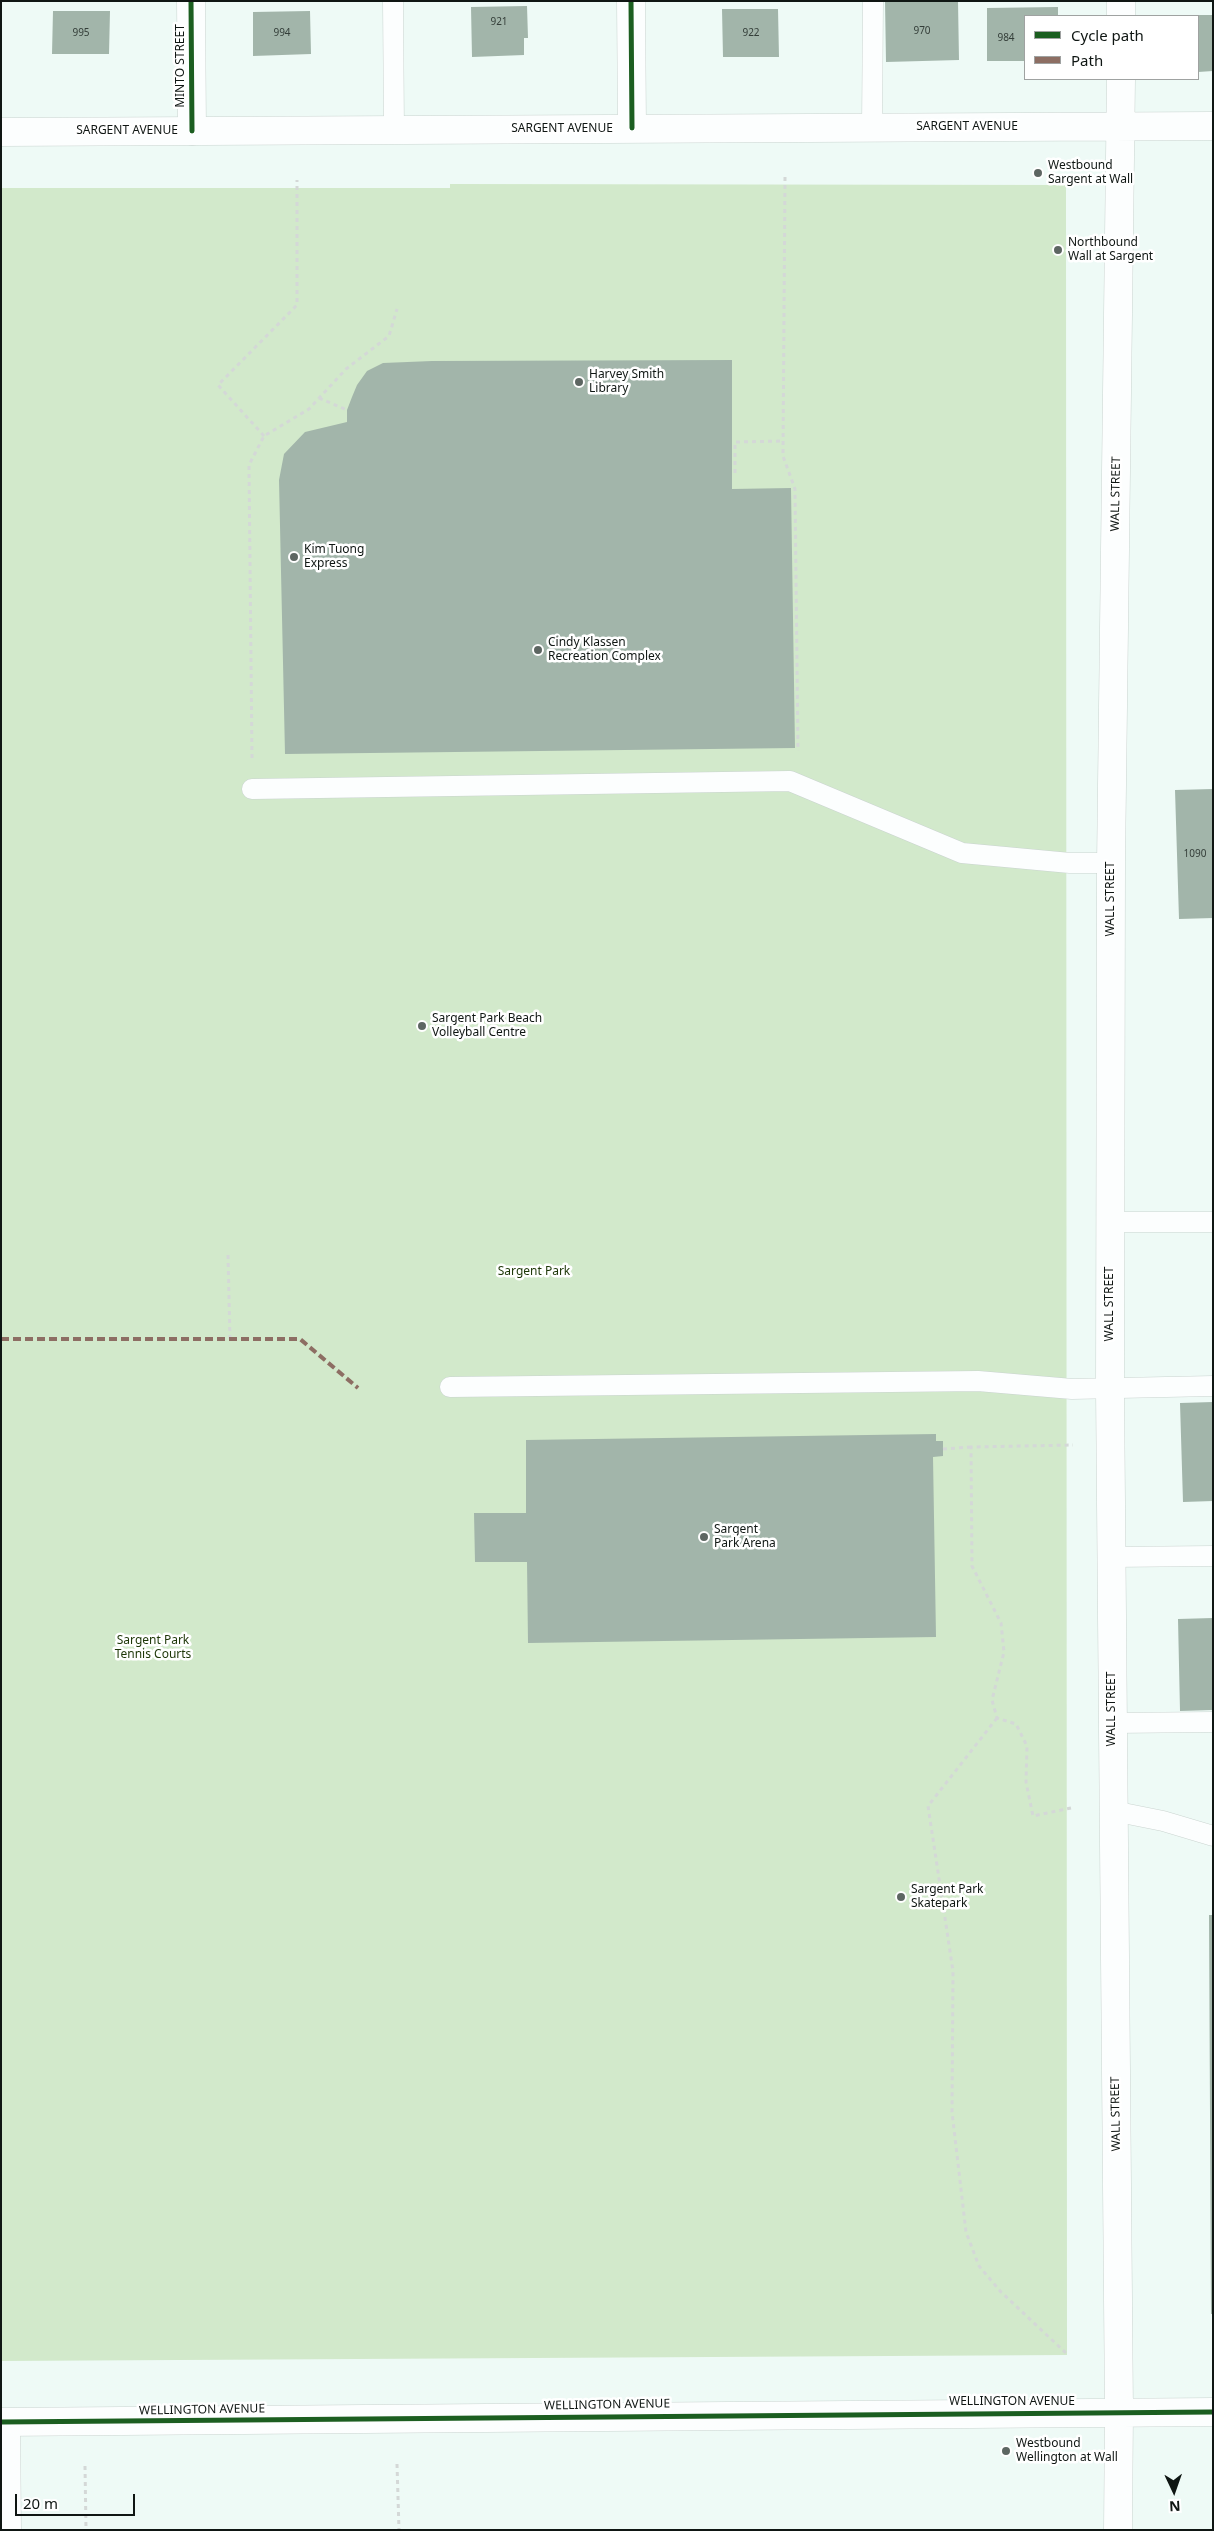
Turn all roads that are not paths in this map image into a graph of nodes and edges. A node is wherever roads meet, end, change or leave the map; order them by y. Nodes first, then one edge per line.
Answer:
1 (191, 1) edge
2 (393, 1) edge
3 (631, 1) edge
4 (873, 1) edge
5 (1121, 1) edge
6 (1121, 15) edge
7 (1121, 80) edge
8 (1121, 126) junction
9 (1213, 126) edge
10 (872, 127) junction
11 (632, 128) junction
12 (192, 131) junction
13 (394, 131) junction
14 (1, 132) edge
15 (252, 789) road end
16 (1111, 863) junction
17 (1110, 1222) junction
18 (1213, 1222) edge
19 (1213, 1386) edge
20 (450, 1387) dead end
21 (1110, 1389) junction
22 (1213, 1556) edge
23 (1111, 1557) junction
24 (1213, 1722) edge
25 (1112, 1723) junction
26 (1113, 1811) junction
27 (1213, 1836) edge
28 (1119, 2412) junction
29 (1213, 2412) edge
30 (6, 2422) edge
31 (11, 2530) edge
32 (1118, 2530) edge

1 - 12 main road, MINTO STREET
2 - 13 lane
3 - 11 main road
4 - 10 lane
5 - 6 main road
7 - 8 main road, WALL STREET
8 - 9 main road, SARGENT AVENUE
8 - 10 main road, SARGENT AVENUE
8 - 16 main road, WALL STREET
10 - 11 main road, SARGENT AVENUE
11 - 13 main road, SARGENT AVENUE
12 - 13 main road, SARGENT AVENUE
12 - 14 main road, SARGENT AVENUE
15 - 16 lane
16 - 17 main road, WALL STREET
17 - 18 lane
17 - 21 main road, WALL STREET
19 - 21 lane
20 - 21 lane
21 - 23 main road, WALL STREET
22 - 23 lane
23 - 25 main road, WALL STREET
24 - 25 lane
25 - 26 main road, WALL STREET
26 - 27 lane
26 - 28 main road, WALL STREET
28 - 29 main road, WELLINGTON AVENUE
28 - 30 main road, WELLINGTON AVENUE
28 - 32 main road, WALL STREET
30 - 31 lane

